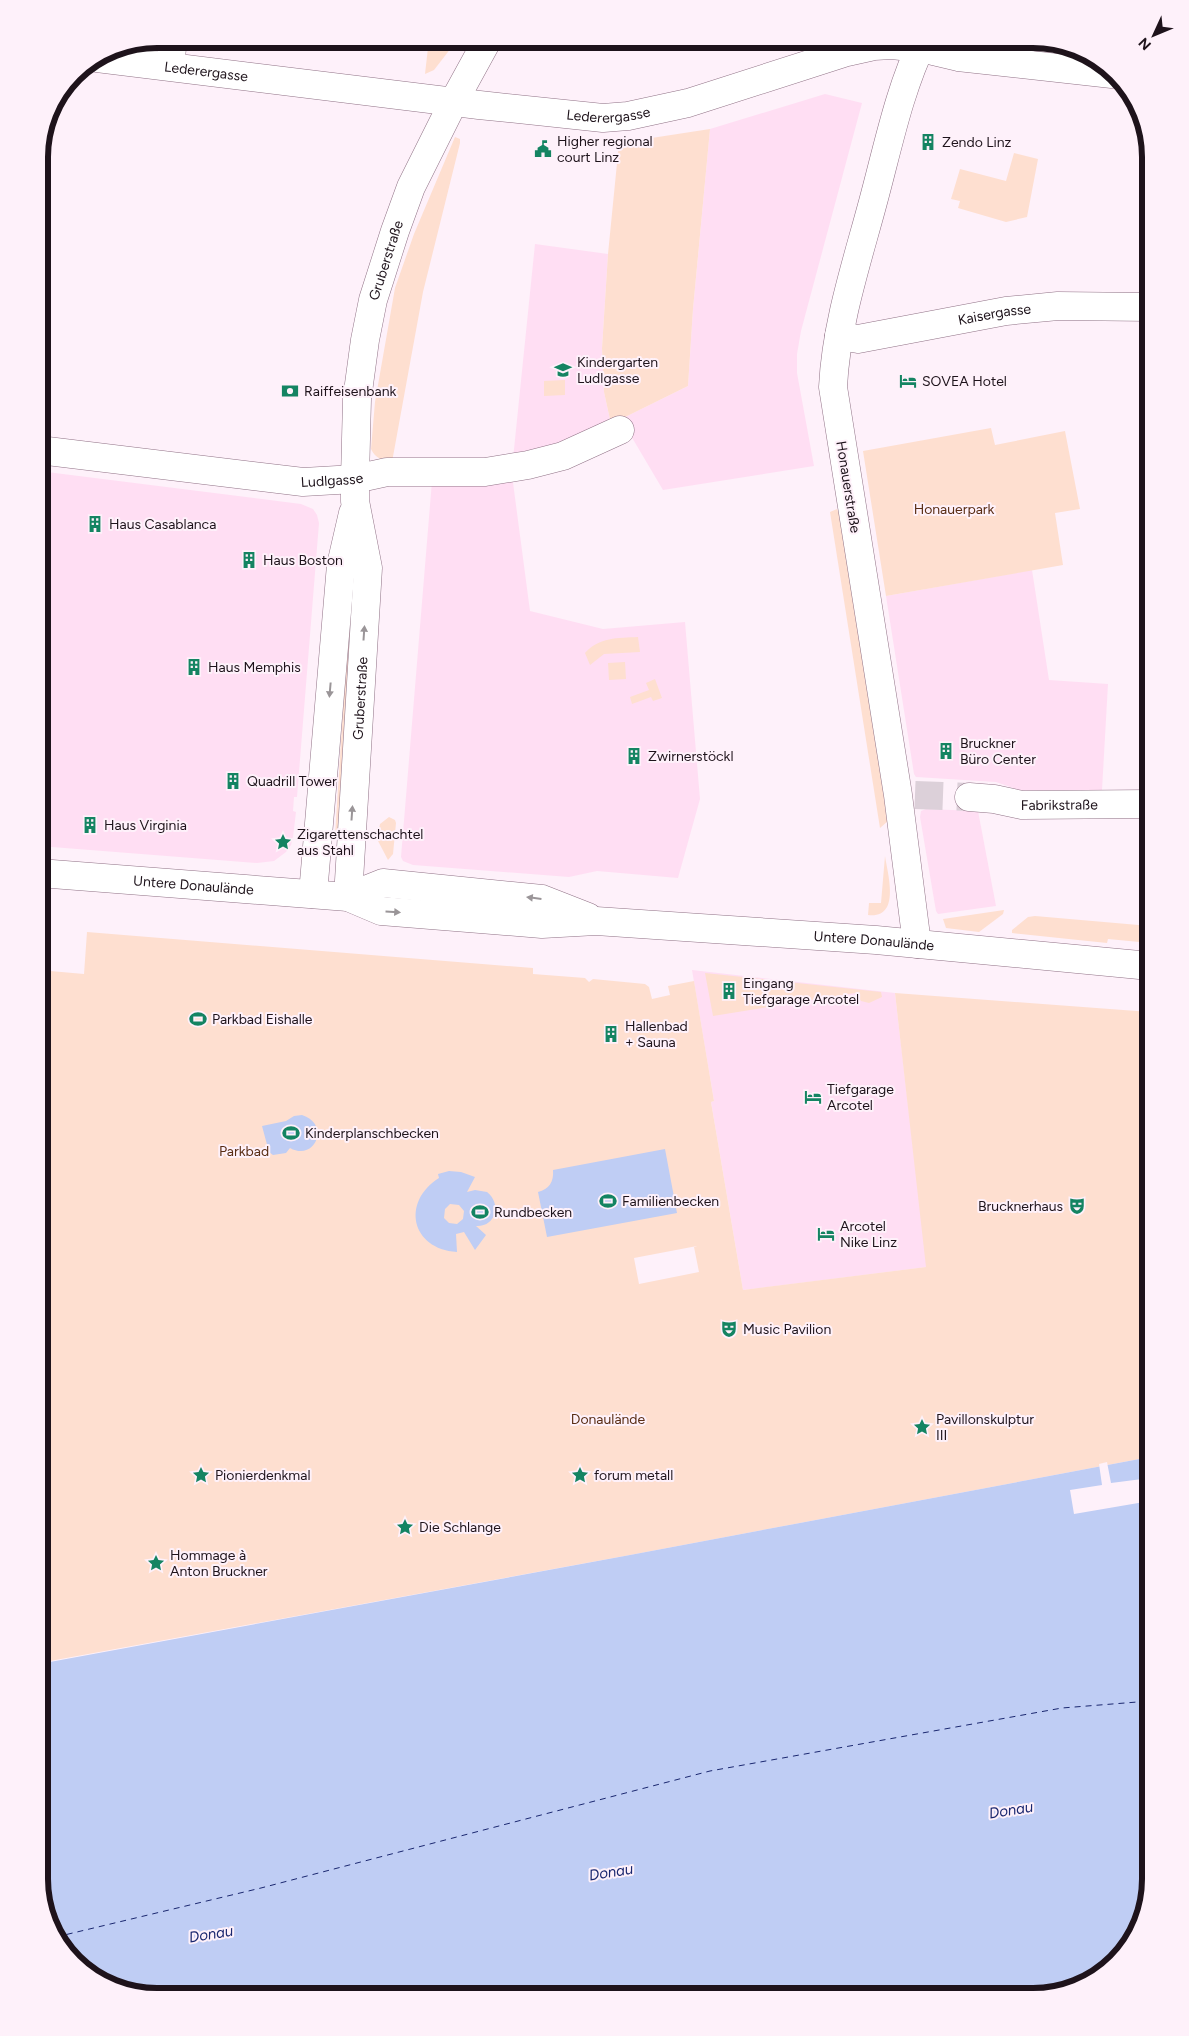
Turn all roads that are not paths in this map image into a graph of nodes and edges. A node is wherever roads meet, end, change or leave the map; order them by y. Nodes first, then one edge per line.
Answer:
1 (172, 48) edge
2 (483, 48) edge
3 (865, 48) edge
4 (920, 48) edge
5 (935, 48) edge
6 (108, 59) edge
7 (170, 66) junction
8 (1101, 73) edge
9 (454, 101) junction
10 (1142, 306) edge
11 (839, 336) junction
12 (620, 430) dead end
13 (48, 451) edge
14 (355, 490) junction
15 (969, 797) tunnel mouth
16 (1142, 804) edge
17 (48, 874) edge
18 (313, 894) junction
19 (348, 897) junction
20 (917, 944) junction
21 (1142, 965) edge

1 - 7 street
2 - 9 street, Gruberstraße
3 - 9 street, Lederergasse
4 - 11 street, Honauerstraße
5 - 8 street, Lederergasse
6 - 7 street, Lederergasse
7 - 9 street, Lederergasse
9 - 14 street, Gruberstraße
10 - 11 street, Kaisergasse
11 - 20 street, Honauerstraße
12 - 14 street, Ludlgasse
13 - 14 street, Ludlgasse
14 -> 18 street, Gruberstraße
19 -> 14 street, Gruberstraße
15 - 16 street, Fabrikstraße
17 - 18 street, Untere Donaulände
18 - 19 street, Untere Donaulände
19 - 20 street, Untere Donaulände
20 - 21 street, Untere Donaulände

